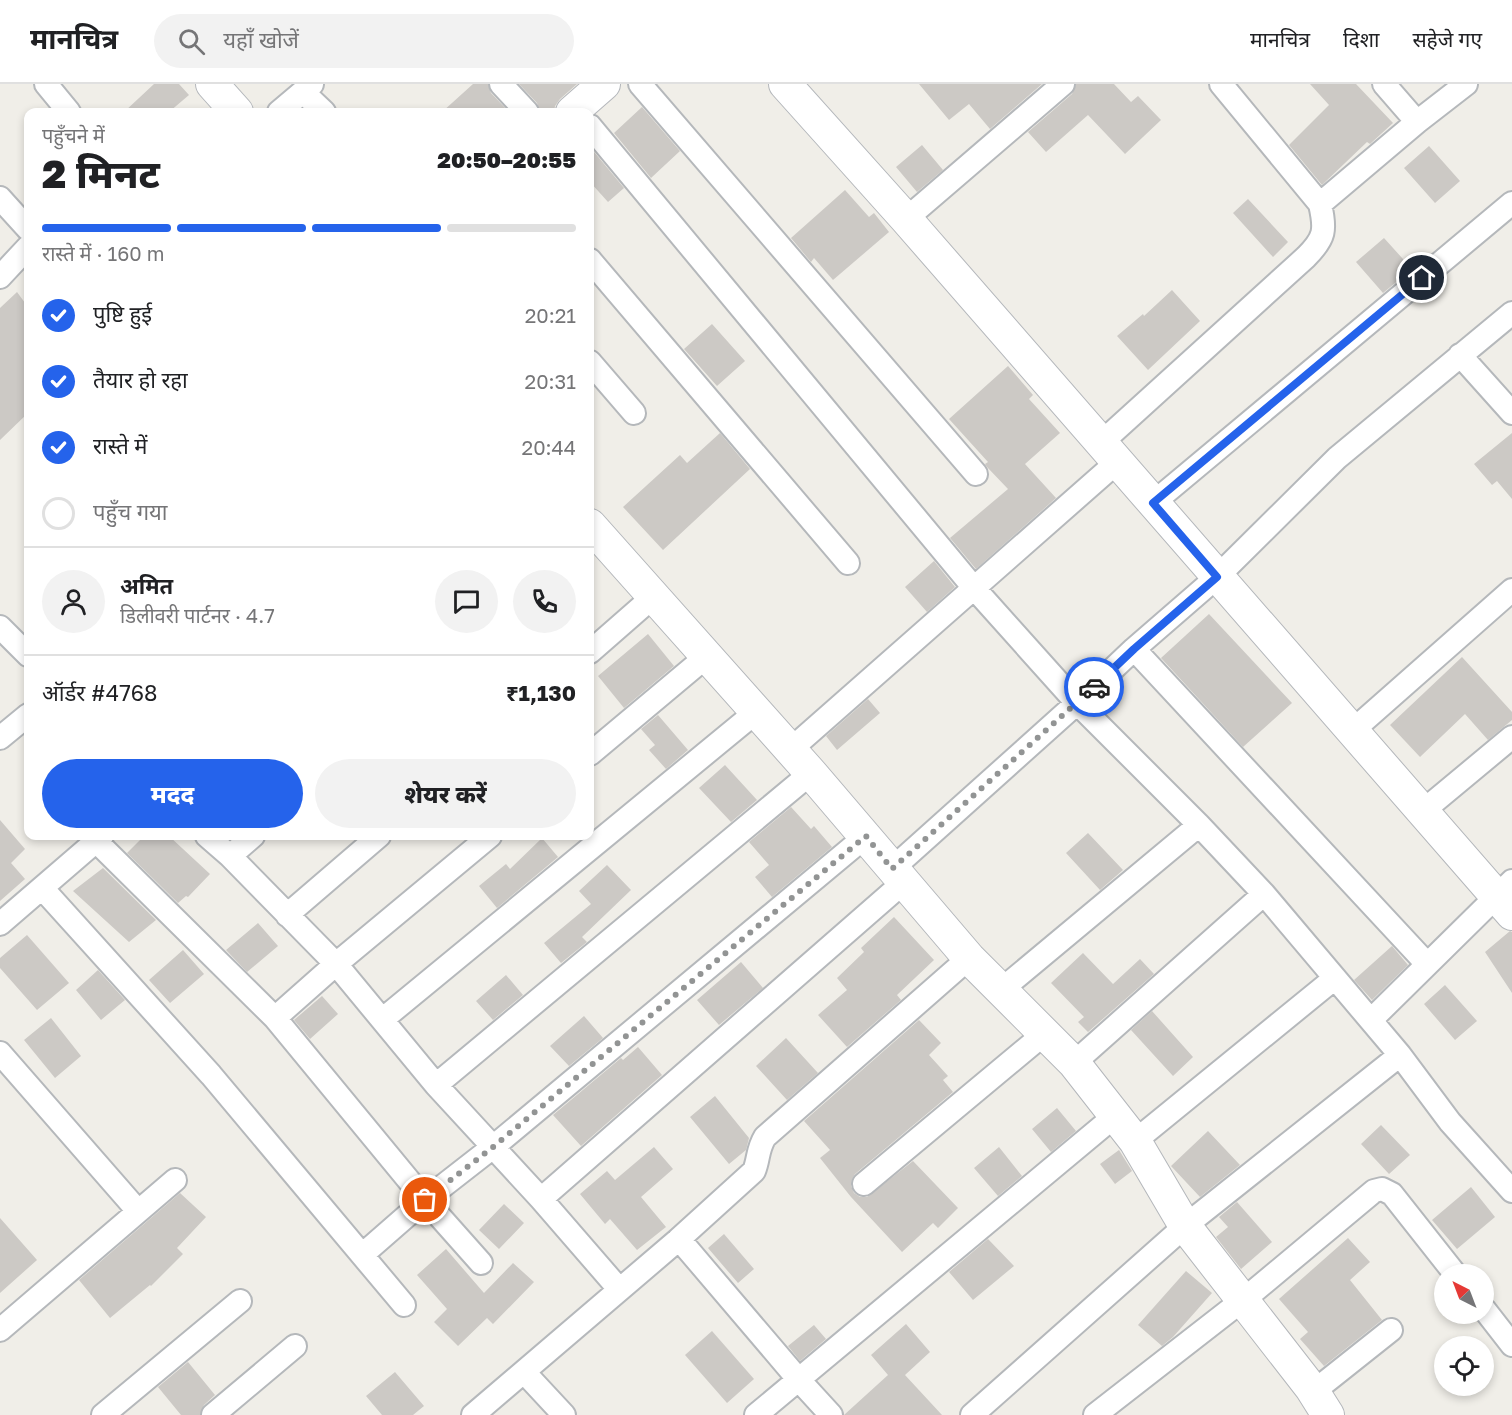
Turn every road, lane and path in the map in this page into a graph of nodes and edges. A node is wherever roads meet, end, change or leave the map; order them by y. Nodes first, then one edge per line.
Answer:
1 (46, 84) edge
2 (212, 84) edge
3 (501, 84) edge
4 (603, 84) edge
5 (640, 84) edge
6 (785, 84) edge
7 (1063, 84) edge
8 (1221, 84) edge
9 (1384, 84) edge
10 (1466, 84) edge
11 (308, 88) edge
12 (66, 108) edge
13 (233, 108) edge
14 (284, 108) edge
15 (321, 108) edge
16 (523, 108) edge
17 (584, 108) edge
18 (1417, 122) junction
19 (594, 133) edge
20 (0, 198) edge
21 (1512, 203) edge
22 (1320, 204) junction
23 (906, 219) junction
24 (24, 225) edge
25 (24, 251) edge
26 (594, 265) edge
27 (0, 277) edge
28 (1512, 313) edge
29 (1460, 356) junction
30 (594, 367) edge
31 (634, 413) dead end
32 (1512, 413) edge
33 (1109, 453) junction
34 (976, 474) dead end
35 (1153, 503) junction
36 (594, 533) edge
37 (848, 563) dead end
38 (1217, 577) junction
39 (974, 588) junction
40 (1512, 590) edge
41 (654, 596) junction
42 (0, 627) edge
43 (594, 648) edge
44 (1134, 649) junction
45 (24, 650) edge
46 (707, 656) junction
47 (1077, 703) junction
48 (756, 712) junction
49 (24, 718) edge
50 (1351, 732) junction
51 (1512, 737) edge
52 (0, 738) edge
53 (790, 750) junction
54 (594, 751) edge
55 (811, 773) junction
56 (1423, 811) junction
57 (1199, 825) junction
58 (866, 836) junction
59 (97, 840) edge
60 (101, 840) edge
61 (212, 840) edge
62 (249, 840) edge
63 (374, 840) edge
64 (485, 840) edge
65 (230, 856) junction
66 (898, 875) junction
67 (42, 888) junction
68 (1264, 894) junction
69 (1507, 897) edge
70 (287, 915) junction
71 (0, 924) edge
72 (969, 958) junction
73 (336, 964) junction
74 (1427, 964) junction
75 (1335, 978) junction
76 (1000, 990) junction
77 (275, 1018) junction
78 (382, 1019) junction
79 (1371, 1020) junction
80 (1044, 1034) junction
81 (1, 1055) edge
82 (1400, 1055) junction
83 (1074, 1063) junction
84 (436, 1085) junction
85 (1116, 1115) junction
86 (1135, 1141) junction
87 (493, 1147) junction
88 (175, 1180) dead end
89 (864, 1184) dead end
90 (1512, 1191) edge
91 (425, 1200) junction
92 (541, 1200) junction
93 (138, 1211) junction
94 (1185, 1226) junction
95 (679, 1239) junction
96 (363, 1255) junction
97 (481, 1263) dead end
98 (1447, 1264) edge
99 (620, 1289) junction
100 (1242, 1300) junction
101 (240, 1301) dead end
102 (404, 1305) dead end
103 (1494, 1322) edge
104 (0, 1330) edge
105 (1391, 1330) dead end
106 (1512, 1345) edge
107 (296, 1346) dead end
108 (524, 1372) junction
109 (799, 1380) junction
110 (1321, 1403) edge
111 (103, 1415) edge
112 (213, 1415) edge
113 (473, 1415) edge
114 (564, 1415) edge
115 (756, 1415) edge
116 (831, 1415) edge
117 (972, 1415) edge
118 (1095, 1415) edge

1 - 12 street
2 - 13 street
3 - 16 street
4 - 17 street
5 - 34 street
6 - 23 street
7 - 23 street
8 - 22 street
9 - 18 street
10 - 18 street
11 - 14 street
11 - 15 street
18 - 22 street
19 - 39 street
20 - 24 street
21 - 35 street
22 - 33 street
23 - 33 street
25 - 27 street
26 - 37 street
28 - 29 street
29 - 32 street
29 - 38 street
30 - 31 street
33 - 35 street
33 - 39 street
35 - 38 street
36 - 41 street
38 - 44 street
38 - 50 street
39 - 47 street
39 - 53 street
40 - 50 street
41 - 43 street
41 - 46 street
42 - 45 street
44 - 47 street
44 - 74 street
46 - 48 street
46 - 54 street
47 - 57 street
47 - 66 street
48 - 53 street
48 - 78 street
49 - 52 street
50 - 56 street
51 - 56 street
53 - 55 street
55 - 58 street
55 - 84 street
56 - 69 street
57 - 68 street
57 - 76 street
58 - 66 street
58 - 87 street
59 - 67 street
60 - 77 street
61 - 65 street
62 - 65 street
63 - 70 street
64 - 73 street
65 - 70 street
66 - 72 street
66 - 92 street
67 - 71 street
67 - 96 street
68 - 75 street
68 - 83 street
69 - 74 street
70 - 73 street
72 - 76 street
72 - 95 street
73 - 77 street
73 - 78 street
74 - 79 street
75 - 79 street
75 - 86 street
76 - 80 street
77 - 91 street
78 - 84 street
79 - 82 street
80 - 83 street
80 - 89 street
81 - 93 street
82 - 90 street
82 - 94 street
83 - 85 street
84 - 87 street
85 - 86 street
85 - 109 street
86 - 94 street
87 - 91 street
87 - 92 street
88 - 93 street
91 - 96 street
91 - 97 street
92 - 99 street
93 - 104 street
94 - 100 street
94 - 117 street
95 - 99 street
95 - 109 street
96 - 102 street
98 - 100 street
99 - 108 street
100 - 110 street
100 - 118 street
101 - 111 street
103 - 106 street
105 - 110 street
107 - 112 street
108 - 113 street
108 - 114 street
109 - 115 street
109 - 116 street

